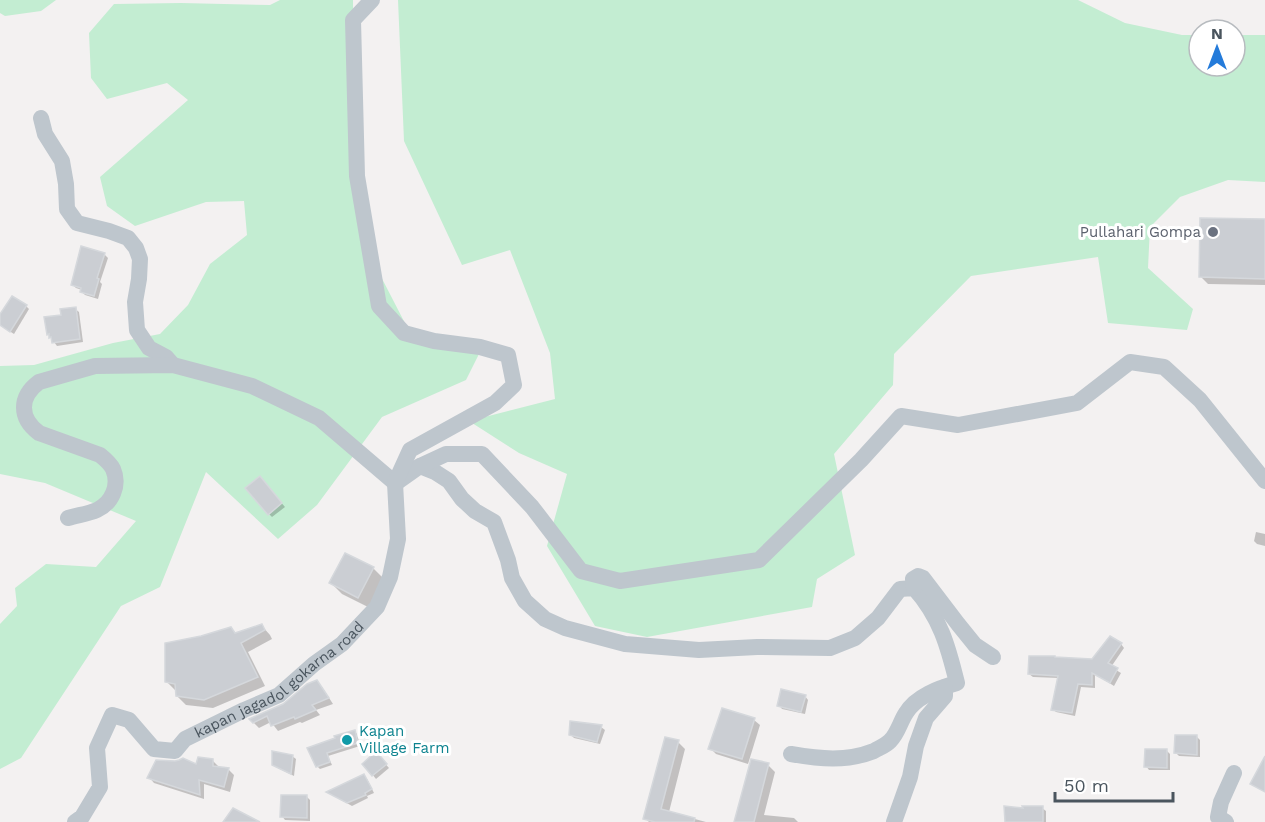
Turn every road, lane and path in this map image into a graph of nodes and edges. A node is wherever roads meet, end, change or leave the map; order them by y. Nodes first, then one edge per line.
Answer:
1 (372, 0) edge
2 (41, 118) dead end
3 (173, 365) junction
4 (420, 466) junction
5 (1265, 481) edge
6 (395, 483) junction
7 (69, 518) dead end
8 (914, 588) junction
9 (993, 657) dead end
10 (945, 687) junction
11 (791, 754) dead end
12 (1234, 773) dead end
13 (75, 822) edge
14 (894, 822) edge
15 (1226, 822) edge

1 - 6 street
2 - 3 street
3 - 6 street
3 - 7 street
4 - 5 street
4 - 6 street
4 - 8 street
6 - 13 street, kapan jagadol gokarna road
8 - 9 street
8 - 10 street
10 - 11 street
10 - 14 street
12 - 15 street

